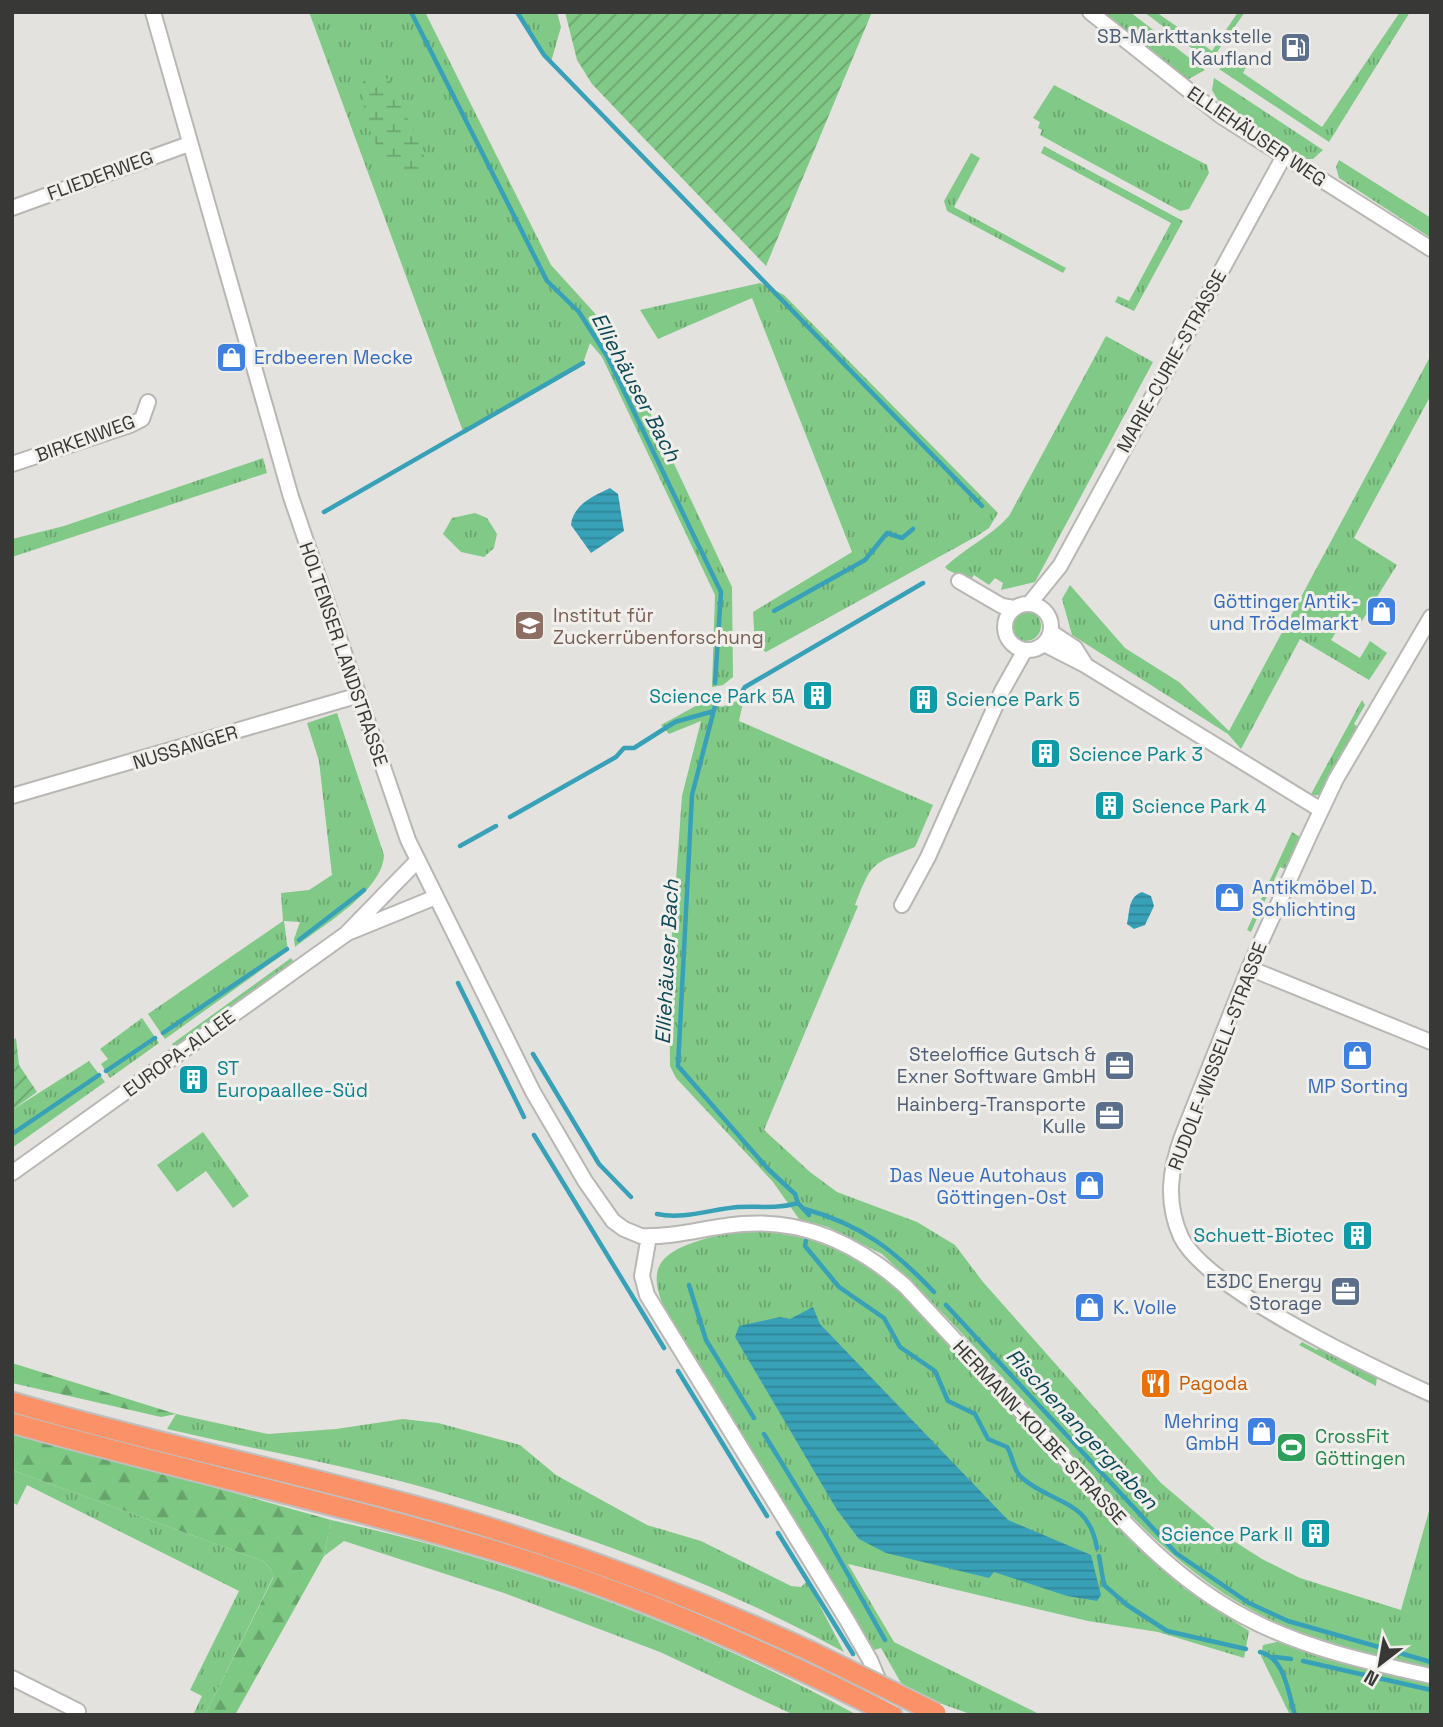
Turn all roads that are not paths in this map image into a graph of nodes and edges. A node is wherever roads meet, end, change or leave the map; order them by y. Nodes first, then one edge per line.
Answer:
1 (153, 12) edge
2 (1090, 12) edge
3 (189, 144) junction
4 (1284, 156) junction
5 (12, 208) edge
6 (1431, 249) edge
7 (148, 402) dead end
8 (12, 464) edge
9 (1060, 566) junction
10 (964, 585) dead end
11 (1030, 603) junction
12 (1045, 611) junction
13 (1010, 613) junction
14 (1431, 617) edge
15 (1047, 638) junction
16 (1010, 642) junction
17 (1026, 650) junction
18 (1002, 691) junction
19 (356, 696) junction
20 (12, 796) edge
21 (1321, 810) junction
22 (418, 860) junction
23 (436, 897) junction
24 (902, 905) dead end
25 (346, 934) junction
26 (1249, 968) junction
27 (1431, 1042) edge
28 (12, 1173) edge
29 (649, 1236) junction
30 (1431, 1394) edge
31 (12, 1402) edge
32 (12, 1423) edge
33 (143, 1437) junction
34 (301, 1498) junction
35 (1431, 1676) edge
36 (12, 1678) edge
37 (78, 1712) dead end
38 (939, 1714) edge
39 (892, 1715) edge

1 - 3 street, HOLTENSER LANDSTRASSE
2 - 4 street, ELLIEHÄUSER WEG
3 - 5 street, FLIEDERWEG
3 - 19 street, HOLTENSER LANDSTRASSE
4 - 6 street, ELLIEHÄUSER WEG
4 - 9 street, MARIE-CURIE-STRASSE
7 - 8 street, BIRKENWEG
9 - 11 street, MARIE-CURIE-STRASSE
9 - 12 street, MARIE-CURIE-STRASSE
10 - 13 street
11 - 12 street
11 - 13 street
12 - 15 street
13 - 16 street
14 - 21 street, RUDOLF-WISSELL-STRASSE
15 - 17 street
15 - 21 street
16 - 17 street
16 - 18 street
17 - 18 street
18 - 24 street
19 - 20 street, NUSSANGER
19 - 22 street, HOLTENSER LANDSTRASSE
21 - 26 street, RUDOLF-WISSELL-STRASSE
22 - 23 street, HOLTENSER LANDSTRASSE
22 - 25 street, EUROPA-ALLEE
23 - 25 street, EUROPA-ALLEE
23 - 29 street, HOLTENSER LANDSTRASSE
25 - 28 street, EUROPA-ALLEE
26 - 27 street
26 - 30 street, RUDOLF-WISSELL-STRASSE
29 - 35 street, HERMANN-KOLBE-STRASSE
29 - 39 street
31 - 33 highway
32 - 34 highway
33 - 34 highway
33 - 38 highway, bridge
34 - 39 highway
36 - 37 street

